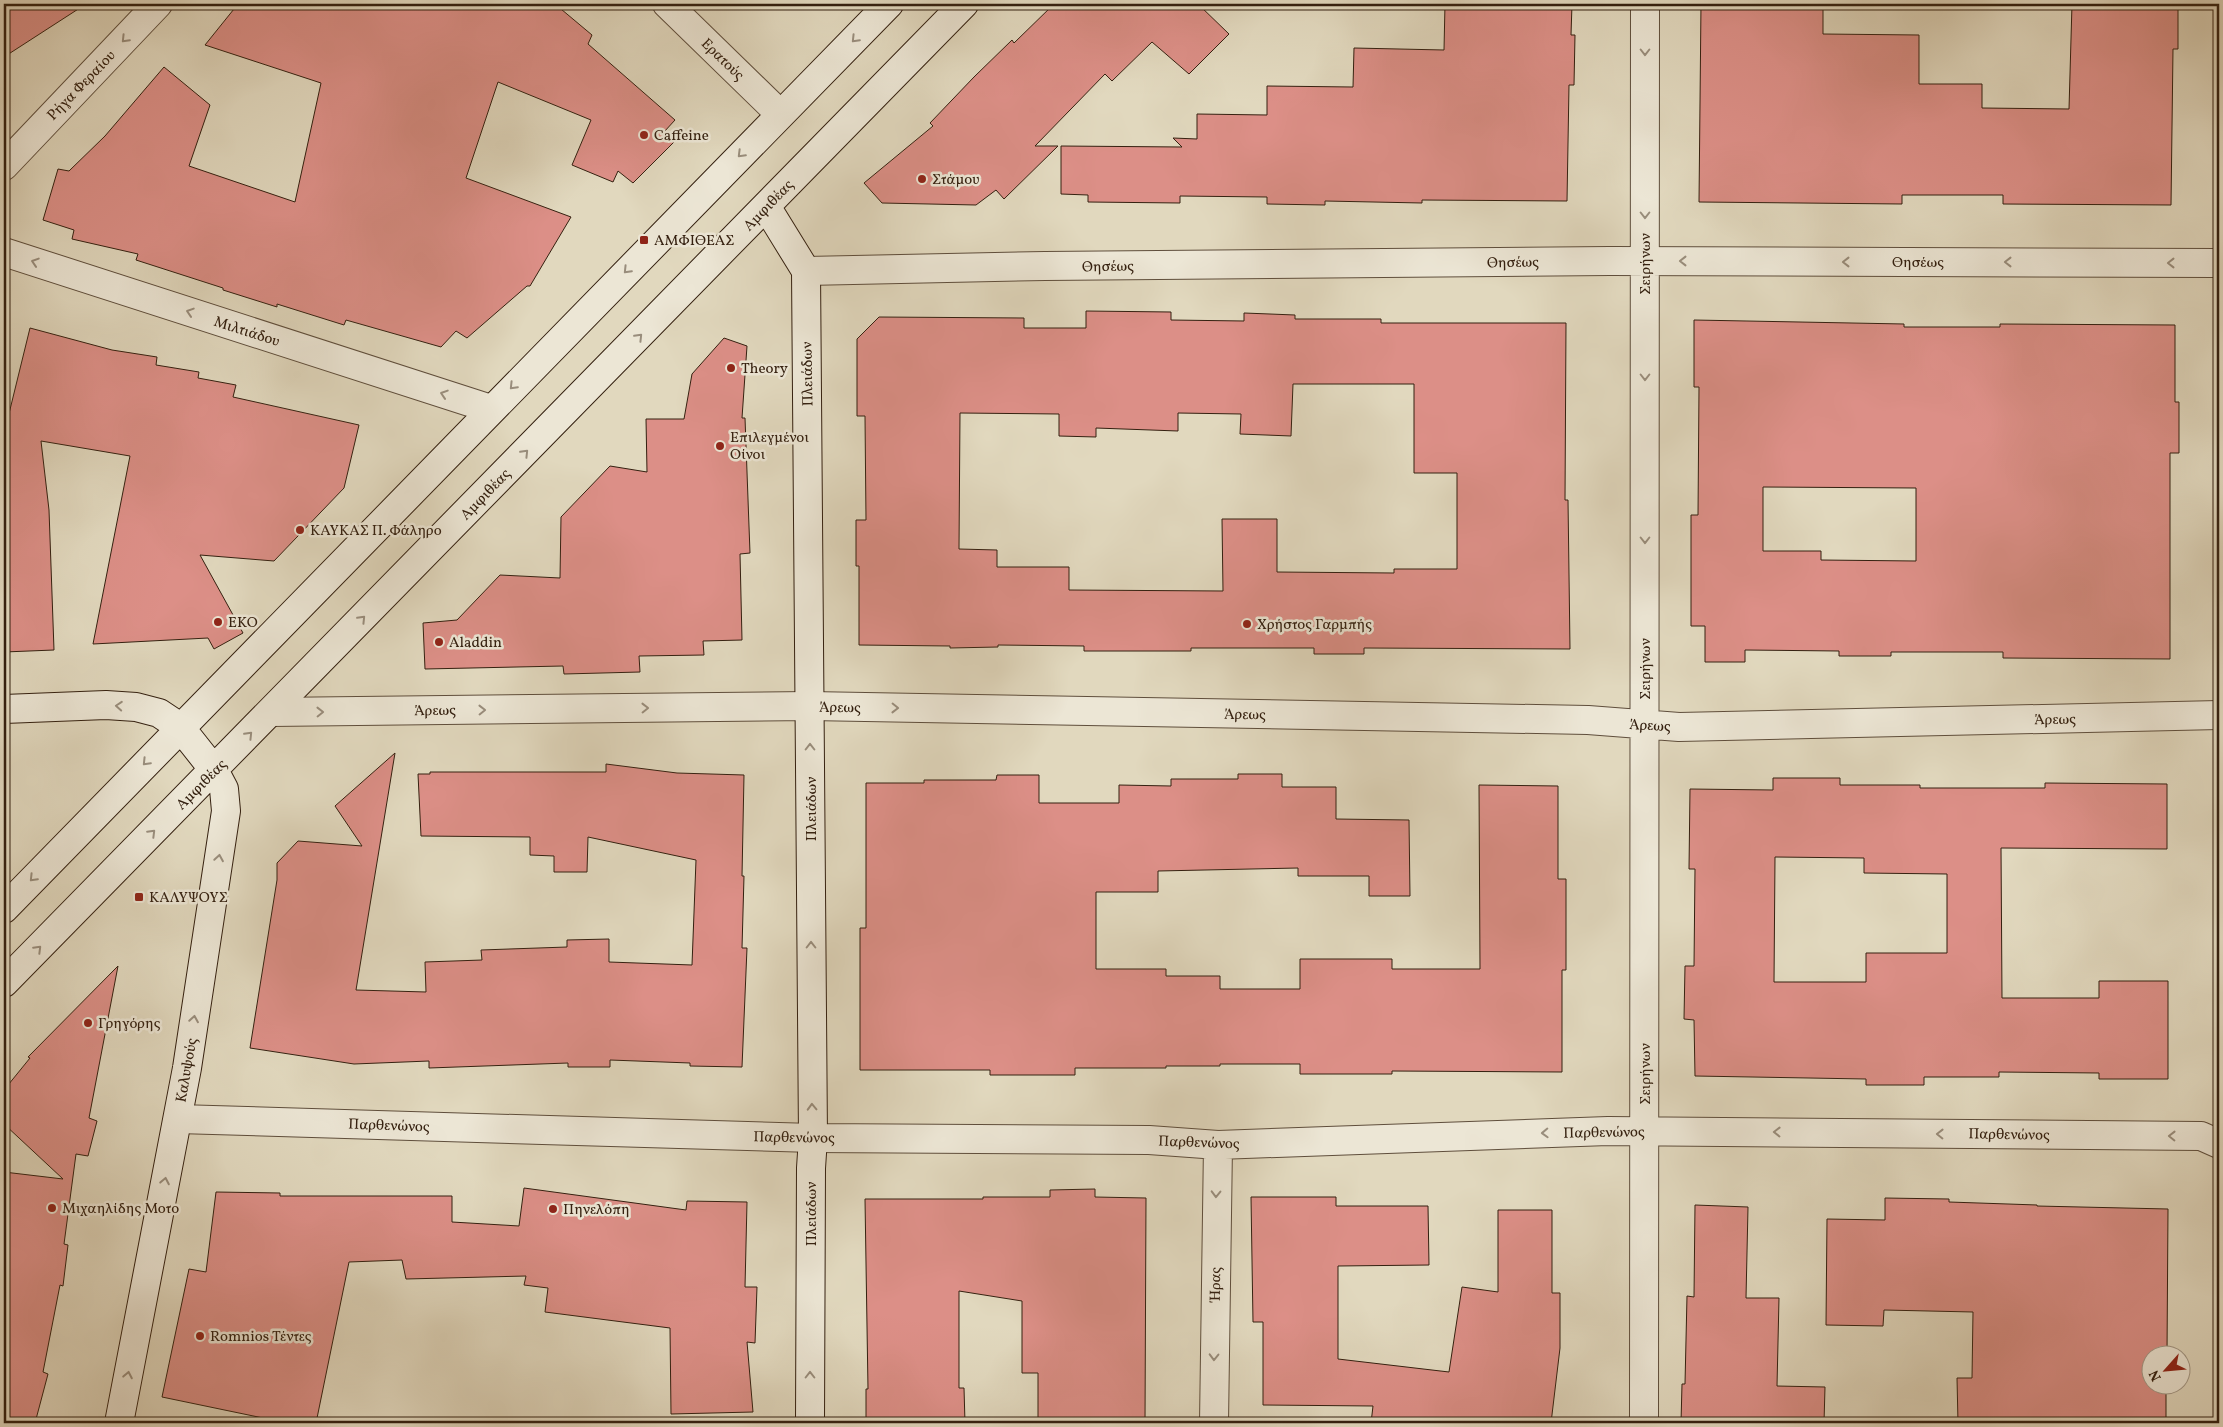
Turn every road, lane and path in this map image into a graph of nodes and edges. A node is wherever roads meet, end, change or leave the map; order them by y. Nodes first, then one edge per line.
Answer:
1 (158, 4) edge
2 (667, 4) edge
3 (889, 4) edge
4 (964, 4) edge
5 (1645, 4) edge
6 (780, 114) junction
7 (4, 166) edge
8 (766, 206) junction
9 (4, 252) edge
10 (1645, 261) junction
11 (2219, 262) edge
12 (806, 271) junction
13 (491, 409) junction
14 (810, 706) junction
15 (4, 709) edge
16 (271, 712) junction
17 (2219, 714) edge
18 (1645, 726) junction
19 (180, 727) junction
20 (214, 770) junction
21 (4, 908) edge
22 (4, 983) edge
23 (178, 1119) junction
24 (1644, 1131) junction
25 (813, 1138) junction
26 (2219, 1144) edge
27 (1218, 1145) junction
28 (119, 1423) edge
29 (810, 1423) edge
30 (1214, 1423) edge
31 (1644, 1423) edge

1 -> 7 street, Ρήγα Φεραίου
2 - 6 street, Ερατούς
3 -> 6 street
4 - 8 street, Αμφιθέας
5 -> 10 street, Σειρήνων
6 -> 13 street
8 - 12 street
16 -> 8 street, Αμφιθέας
13 -> 9 street, Μιλτιάδου
11 -> 10 street, Θησέως
10 - 12 street, Θησέως
10 -> 18 street, Σειρήνων
12 - 14 street, Πλειάδων
13 - 19 street
16 -> 14 street, Άρεως
14 -> 18 street, Άρεως
25 -> 14 street, Πλειάδων
19 -> 15 street
20 -> 16 street, Αμφιθέας
17 - 18 street, Άρεως
18 - 24 street, Σειρήνων
19 - 20 street, Καλυψούς
19 -> 21 street
22 -> 20 street, Αμφιθέας
23 -> 20 street, Καλυψούς
23 - 25 street, Παρθενώνος
28 -> 23 street, Καλυψούς
26 -> 24 street, Παρθενώνος
24 -> 27 street, Παρθενώνος
24 - 31 street, Σειρήνων
25 - 27 street, Παρθενώνος
29 -> 25 street, Πλειάδων
27 -> 30 street, Ήρας

